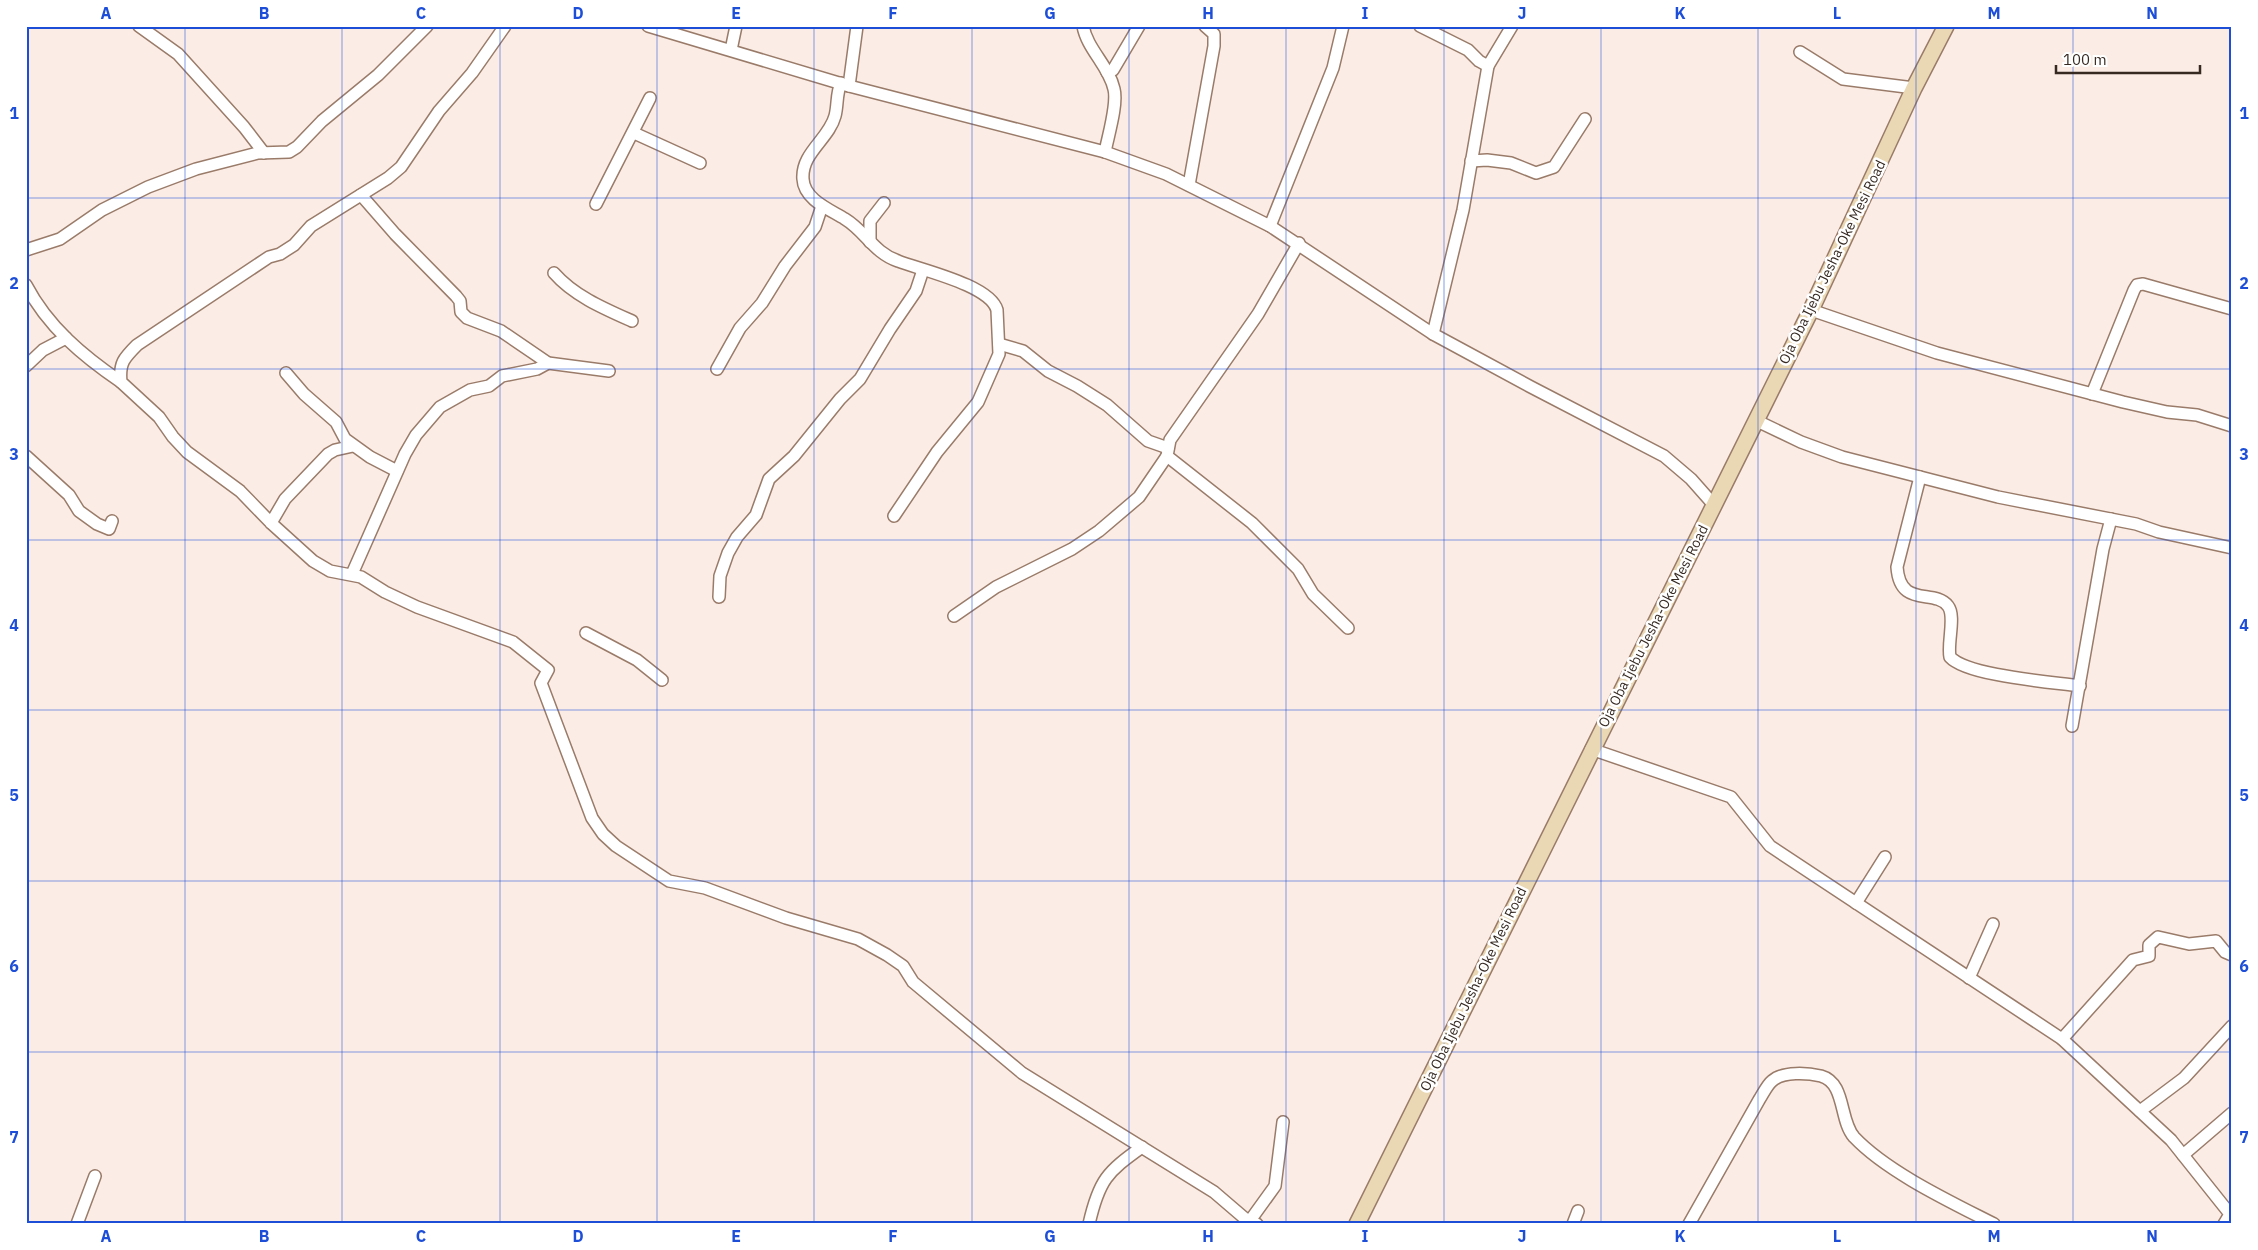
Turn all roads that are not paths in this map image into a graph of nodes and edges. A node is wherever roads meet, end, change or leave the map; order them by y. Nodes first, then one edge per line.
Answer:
1 (138, 26) edge
2 (427, 26) edge
3 (505, 26) edge
4 (648, 26) edge
5 (736, 26) edge
6 (857, 26) edge
7 (1083, 26) edge
8 (1139, 26) edge
9 (1205, 26) edge
10 (1343, 26) edge
11 (1420, 26) edge
12 (1512, 26) edge
13 (1946, 26) edge
14 (731, 50) junction
15 (1800, 52) dead end
16 (1488, 66) junction
17 (1107, 72) junction
18 (845, 84) junction
19 (1914, 88) junction
20 (650, 98) dead end
21 (1585, 119) dead end
22 (634, 133) junction
23 (1105, 152) junction
24 (264, 153) junction
25 (1471, 161) junction
26 (700, 163) dead end
27 (1189, 185) junction
28 (361, 195) junction
29 (884, 203) dead end
30 (596, 204) dead end
31 (822, 206) junction
32 (848, 220) junction
33 (870, 221) junction
34 (1270, 226) junction
35 (870, 242) junction
36 (1299, 243) junction
37 (26, 250) edge
38 (923, 270) junction
39 (554, 273) dead end
40 (26, 285) edge
41 (2232, 309) edge
42 (1811, 310) junction
43 (632, 321) dead end
44 (1434, 334) junction
45 (66, 338) junction
46 (998, 344) junction
47 (548, 363) junction
48 (26, 366) edge
49 (717, 369) dead end
50 (609, 371) dead end
51 (286, 373) dead end
52 (121, 382) junction
53 (2092, 394) junction
54 (1755, 420) junction
55 (2232, 426) edge
56 (353, 446) junction
57 (1168, 452) junction
58 (26, 456) edge
59 (397, 471) junction
60 (1920, 477) junction
61 (1714, 505) junction
62 (894, 516) dead end
63 (2111, 519) junction
64 (112, 521) dead end
65 (271, 524) junction
66 (2232, 548) edge
67 (352, 574) junction
68 (719, 597) dead end
69 (954, 616) dead end
70 (1348, 628) dead end
71 (586, 632) dead end
72 (662, 680) dead end
73 (2080, 686) junction
74 (2072, 726) dead end
75 (1591, 749) junction
76 (1884, 858) dead end
77 (1856, 903) junction
78 (1993, 924) dead end
79 (2232, 955) edge
80 (1969, 978) junction
81 (2232, 1026) edge
82 (2062, 1039) junction
83 (2140, 1111) junction
84 (2232, 1114) edge
85 (1283, 1122) dead end
86 (1142, 1147) junction
87 (2183, 1155) junction
88 (94, 1176) dead end
89 (1578, 1211) dead end
90 (2229, 1217) edge
91 (1253, 1223) edge
92 (77, 1224) edge
93 (1089, 1224) edge
94 (1357, 1224) edge
95 (1572, 1224) edge
96 (1689, 1224) edge
97 (1994, 1224) edge

1 - 24 street
2 - 24 street
3 - 28 street
4 - 14 street
5 - 14 street
6 - 18 street
7 - 17 street
8 - 17 street
9 - 27 street
10 - 34 street
11 - 16 street
12 - 16 street
13 - 19 main road, Oja Oba Ijebu Jesha-Oke Mesi Road
14 - 18 street
15 - 19 street
16 - 25 street
17 - 23 street
18 - 23 street
18 - 31 street
19 - 42 main road, Oja Oba Ijebu Jesha-Oke Mesi Road
20 - 22 street
21 - 25 street
22 - 26 street
22 - 30 street
23 - 27 street
24 - 37 street
25 - 44 street
27 - 34 street
28 - 47 street
28 - 52 street
29 - 33 street
31 - 32 street
31 - 49 street
32 - 33 street
32 - 35 street
33 - 35 street
34 - 36 street
35 - 38 street
36 - 44 street
36 - 57 street
38 - 46 street
38 - 68 street
39 - 43 street
40 - 45 street
41 - 53 street
42 - 53 street
42 - 54 main road, Oja Oba Ijebu Jesha-Oke Mesi Road
44 - 61 street
45 - 48 street
45 - 52 street
46 - 57 street
46 - 62 street
47 - 50 street
47 - 59 street
51 - 56 street
52 - 65 street
53 - 55 street
54 - 60 street
54 - 61 main road, Oja Oba Ijebu Jesha-Oke Mesi Road
56 - 59 street
56 - 65 street
57 - 69 street
57 - 70 street
58 - 64 street
59 - 67 street
60 - 63 street
60 - 73 street
61 - 75 main road, Oja Oba Ijebu Jesha-Oke Mesi Road
63 - 66 street
63 - 73 street
65 - 67 street
67 - 86 street
71 - 72 street
73 - 74 street
75 - 77 street
75 - 94 main road, Oja Oba Ijebu Jesha-Oke Mesi Road
76 - 77 street
77 - 80 street
78 - 80 street
79 - 82 street
80 - 82 street
81 - 83 street
82 - 83 street
83 - 87 street
84 - 87 street
85 - 91 street
86 - 91 street
86 - 93 street
87 - 90 street
88 - 92 street
89 - 95 street
96 - 97 street

